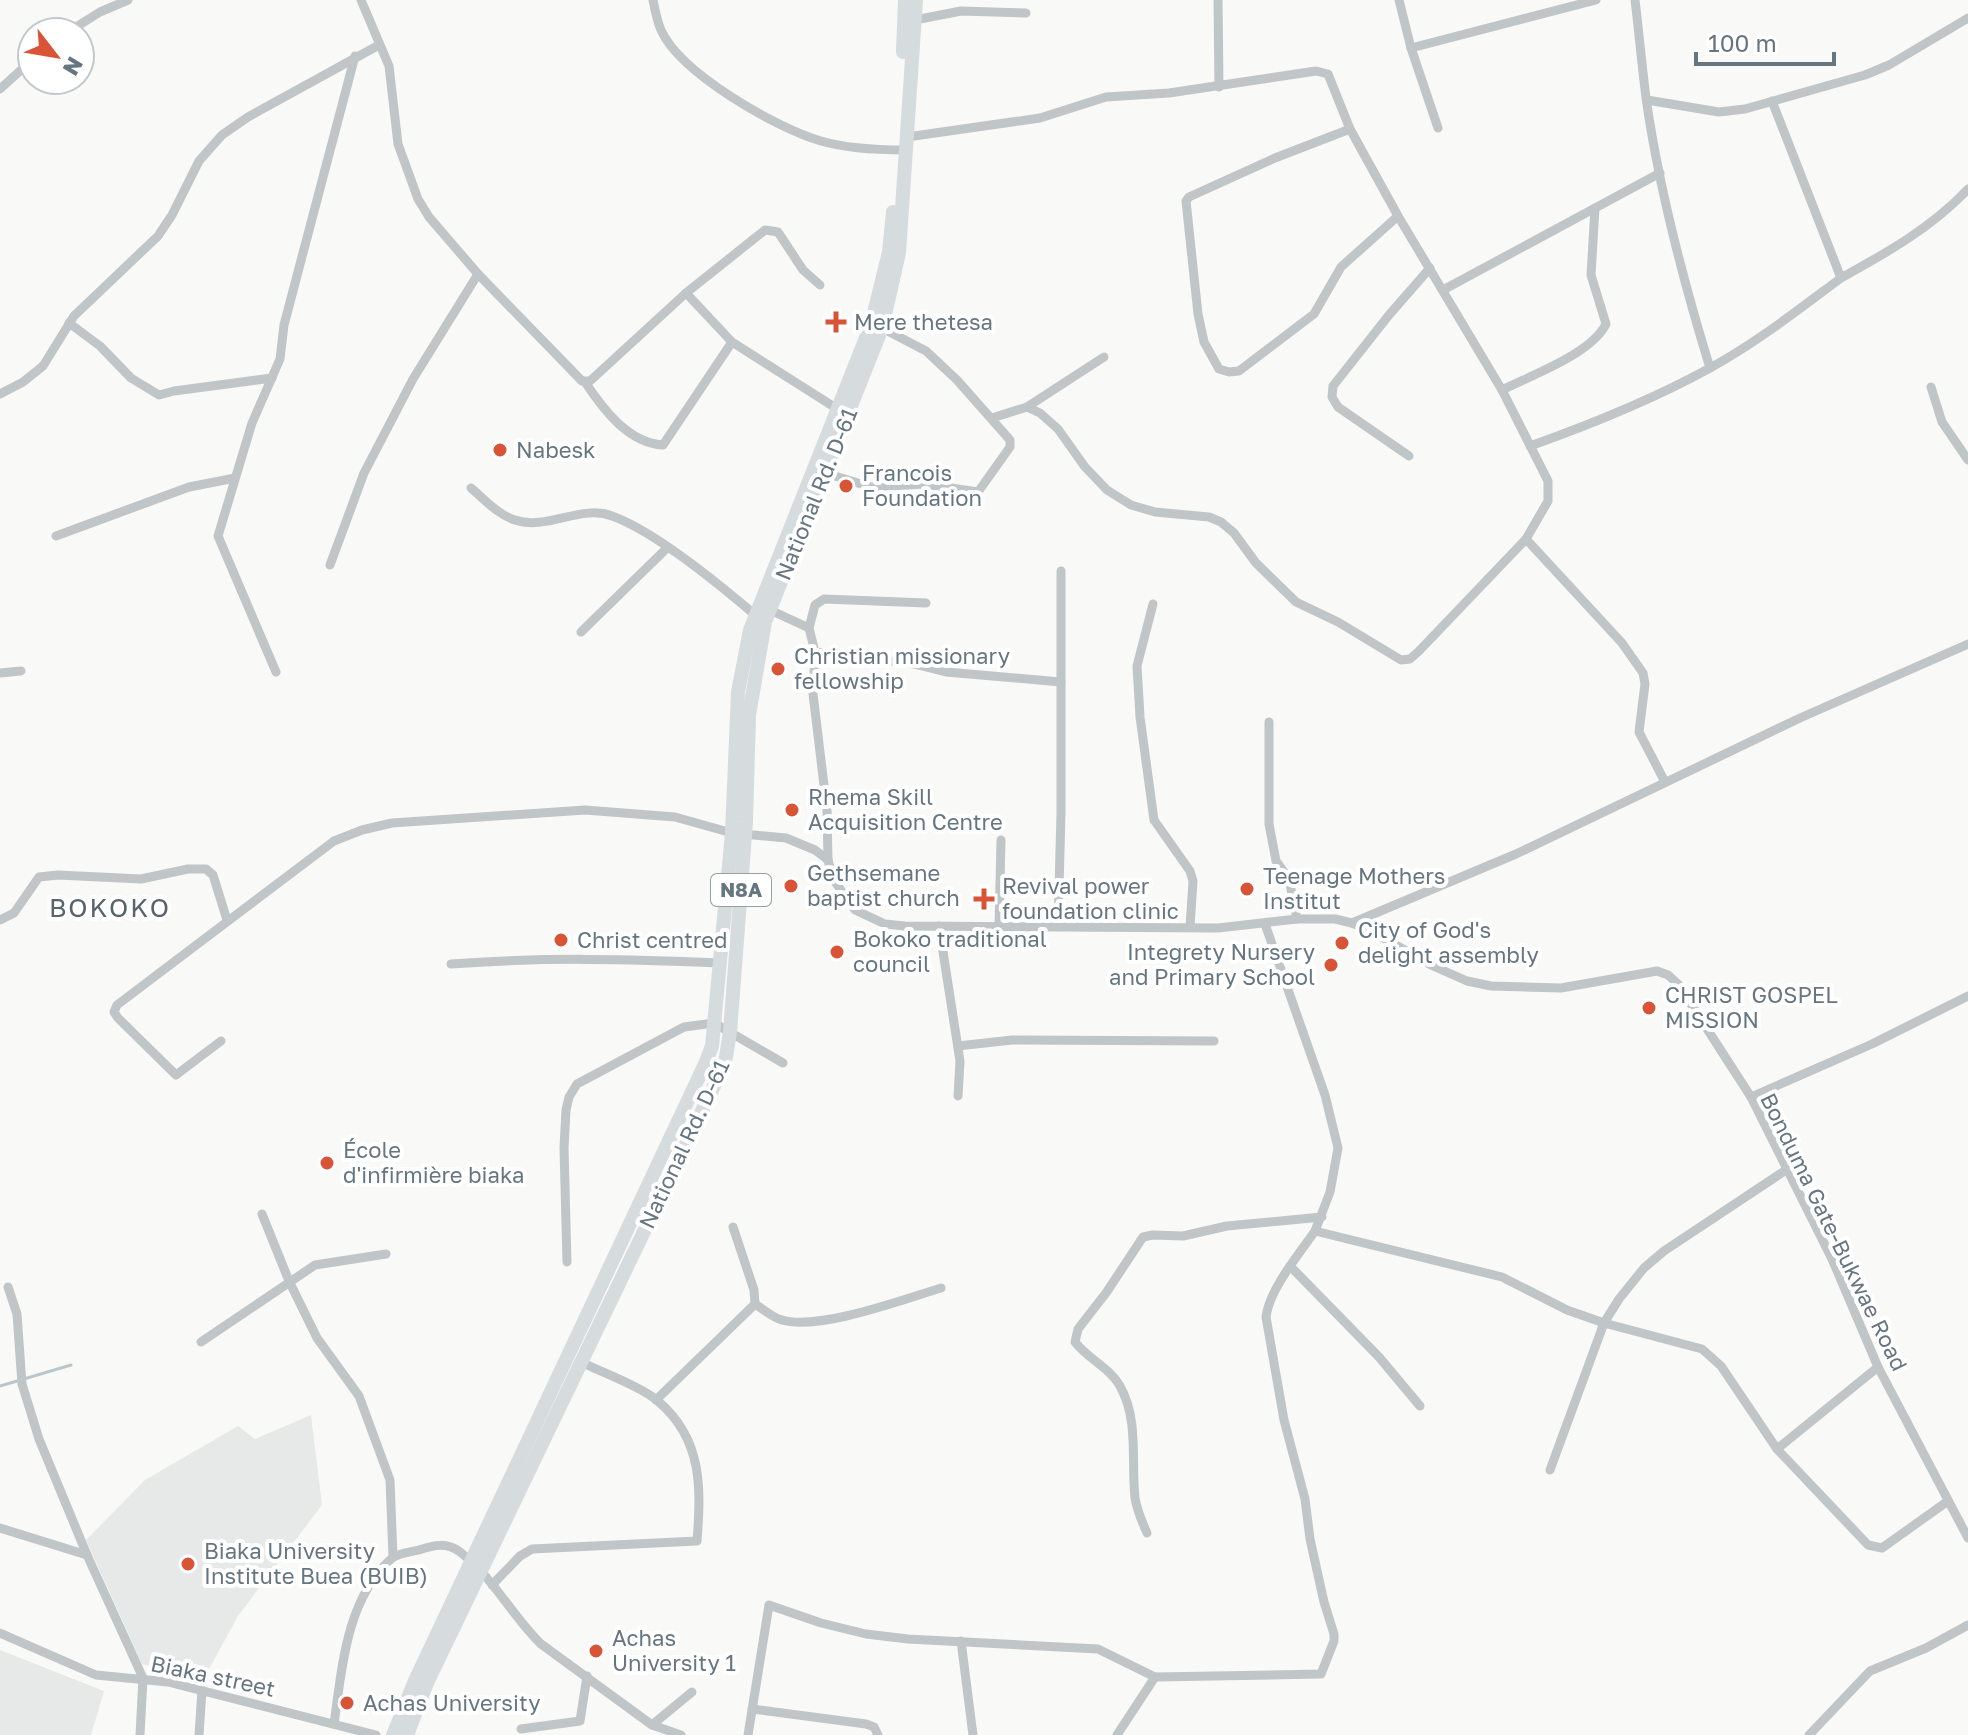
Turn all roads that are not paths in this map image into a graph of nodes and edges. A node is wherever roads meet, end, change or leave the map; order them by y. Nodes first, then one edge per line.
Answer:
1 (128, 0) edge
2 (361, 0) edge
3 (653, 0) edge
4 (905, 0) edge
5 (916, 0) edge
6 (1218, 0) edge
7 (1399, 0) edge
8 (1596, 0) edge
9 (1635, 0) edge
10 (1026, 13) dead end
11 (94, 16) edge
12 (1968, 18) edge
13 (915, 20) junction
14 (379, 45) junction
15 (1411, 48) junction
16 (355, 56) junction
17 (16, 74) edge
18 (1219, 87) junction
19 (0, 89) edge
20 (1647, 100) junction
21 (1772, 101) junction
22 (1438, 128) dead end
23 (1350, 129) junction
24 (903, 146) junction
25 (1660, 173) junction
26 (1968, 189) edge
27 (1595, 208) junction
28 (1398, 216) junction
29 (1430, 268) junction
30 (478, 274) junction
31 (1841, 278) junction
32 (820, 285) dead end
33 (1443, 290) junction
34 (686, 293) junction
35 (69, 323) junction
36 (882, 328) junction
37 (732, 342) junction
38 (1104, 357) dead end
39 (1710, 368) junction
40 (272, 378) junction
41 (585, 382) junction
42 (1931, 387) dead end
43 (1502, 390) junction
44 (0, 394) edge
45 (1027, 407) junction
46 (839, 410) junction
47 (992, 418) junction
48 (1530, 446) junction
49 (1409, 456) dead end
50 (1968, 460) edge
51 (825, 473) junction
52 (235, 478) junction
53 (471, 488) dead end
54 (56, 536) dead end
55 (1526, 539) junction
56 (667, 548) junction
57 (330, 565) dead end
58 (1061, 571) dead end
59 (926, 603) dead end
60 (1153, 604) dead end
61 (770, 610) junction
62 (754, 614) junction
63 (809, 628) junction
64 (581, 632) dead end
65 (1968, 644) edge
66 (815, 652) junction
67 (21, 671) dead end
68 (276, 672) dead end
69 (0, 673) edge
70 (1061, 682) junction
71 (1269, 722) dead end
72 (1665, 782) junction
73 (738, 834) junction
74 (1001, 840) dead end
75 (828, 860) junction
76 (1297, 919) junction
77 (0, 920) edge
78 (227, 920) junction
79 (1352, 923) junction
80 (1265, 924) junction
81 (939, 926) junction
82 (999, 926) junction
83 (1058, 926) junction
84 (1190, 927) junction
85 (720, 963) junction
86 (451, 964) dead end
87 (1968, 996) edge
88 (714, 1023) junction
89 (730, 1032) junction
90 (221, 1041) dead end
91 (1214, 1041) dead end
92 (958, 1046) junction
93 (783, 1063) dead end
94 (958, 1096) dead end
95 (1751, 1097) junction
96 (1786, 1170) junction
97 (262, 1214) dead end
98 (1322, 1217) junction
99 (733, 1227) dead end
100 (1315, 1231) junction
101 (386, 1254) dead end
102 (567, 1262) dead end
103 (1290, 1266) junction
104 (289, 1281) junction
105 (8, 1287) dead end
106 (941, 1288) dead end
107 (755, 1304) junction
108 (1604, 1323) junction
109 (201, 1342) dead end
110 (581, 1362) junction
111 (1878, 1367) junction
112 (656, 1400) junction
113 (1420, 1406) dead end
114 (1777, 1449) junction
115 (1550, 1470) dead end
116 (1948, 1501) junction
117 (0, 1528) edge
118 (1147, 1533) dead end
119 (1968, 1538) edge
120 (87, 1555) junction
121 (393, 1557) junction
122 (476, 1568) junction
123 (492, 1585) junction
124 (1968, 1625) edge
125 (0, 1633) edge
126 (961, 1641) junction
127 (587, 1676) junction
128 (1155, 1677) junction
129 (143, 1678) junction
130 (202, 1690) junction
131 (692, 1692) dead end
132 (752, 1709) junction
133 (334, 1724) junction
134 (652, 1725) junction
135 (521, 1729) dead end
136 (140, 1735) edge
137 (199, 1735) edge
138 (376, 1735) edge
139 (393, 1735) edge
140 (407, 1735) edge
141 (681, 1735) edge
142 (748, 1735) edge
143 (878, 1735) edge
144 (973, 1735) edge
145 (1117, 1735) edge
146 (1809, 1735) edge

1 - 11 street
2 - 14 street
3 - 24 street
4 - 24 highway, National Rd. D-61 / N8A
5 - 13 highway, National Rd. D-61 / N8A
6 - 18 street
7 - 15 street
8 - 15 street
9 - 20 street
10 - 13 street
12 - 21 street
13 - 24 highway, National Rd. D-61 / N8A
14 - 16 street
14 - 30 street
15 - 22 street
16 - 35 street
16 - 40 street
17 - 19 street
18 - 23 street
18 - 24 street
20 - 21 street
20 - 25 street
21 - 31 street
23 - 28 street
23 - 28 street
24 - 36 highway, National Rd. D-61 / N8A
24 - 46 highway, National Rd. D-61 / N8A
25 - 27 street
25 - 39 street
26 - 31 street
27 - 33 street
27 - 43 street
28 - 29 street
29 - 33 street
29 - 49 street
30 - 41 street
30 - 57 street
31 - 39 street
32 - 34 street
33 - 43 street
34 - 37 street
34 - 41 street
35 - 40 street
35 - 44 street
36 - 47 street
36 - 51 highway, National Rd. D-61 / N8A
37 - 41 street
37 - 46 street
38 - 45 street
39 - 48 street
40 - 52 street
42 - 50 street
43 - 48 street
45 - 47 street
45 - 55 street
46 - 62 highway, National Rd. D-61 / N8A
47 - 51 street
48 - 55 street
51 - 61 highway, National Rd. D-61 / N8A
52 - 54 street
52 - 68 street
53 - 56 street
55 - 72 street
56 - 62 street
56 - 64 street
58 - 70 street
59 - 63 street
60 - 84 street
61 - 63 street
61 - 73 highway, National Rd. D-61 / N8A
62 - 73 highway, National Rd. D-61 / N8A
63 - 66 street, Bonduma Gate-Bukwae Road
65 - 72 street
66 - 70 street
66 - 75 street, Bonduma Gate-Bukwae Road
67 - 69 street
70 - 83 street
71 - 76 street
72 - 79 street
73 - 75 street
73 - 78 street
73 - 85 highway, National Rd. D-61 / N8A
73 - 89 highway, National Rd. D-61 / N8A
74 - 82 street
75 - 81 street, Bonduma Gate-Bukwae Road
76 - 79 street, Bonduma Gate-Bukwae Road
76 - 80 street, Bonduma Gate-Bukwae Road
77 - 78 street
78 - 90 street
79 - 95 street, Bonduma Gate-Bukwae Road
80 - 84 street, Bonduma Gate-Bukwae Road
80 - 98 street
81 - 82 street, Bonduma Gate-Bukwae Road
81 - 92 street
82 - 83 street, Bonduma Gate-Bukwae Road
83 - 84 street, Bonduma Gate-Bukwae Road
85 - 86 street
85 - 88 highway, National Rd. D-61 / N8A
87 - 95 street
88 - 89 street
88 - 102 street
88 - 122 highway, National Rd. D-61 / N8A
89 - 93 street
89 - 110 highway, National Rd. D-61 / N8A
91 - 92 street
92 - 94 street
95 - 96 street, Bonduma Gate-Bukwae Road
96 - 108 street
96 - 111 street, Bonduma Gate-Bukwae Road
97 - 104 street
98 - 100 street
98 - 118 street
99 - 107 street
100 - 103 street
100 - 108 street
101 - 104 street
103 - 113 street
103 - 128 street
104 - 109 street
104 - 121 street
105 - 120 street
106 - 107 street
107 - 112 street
108 - 114 street
108 - 115 street
110 - 112 street
110 - 122 highway, National Rd. D-61 / N8A
111 - 114 street
111 - 116 street, Bonduma Gate-Bukwae Road
112 - 123 street
114 - 116 street
116 - 119 street, Bonduma Gate-Bukwae Road
117 - 120 street
120 - 129 street
121 - 122 street
121 - 133 street
122 - 123 street
122 - 139 highway, National Rd. D-61 / N8A
122 - 140 highway, National Rd. D-61 / N8A
123 - 127 street
124 - 146 street
125 - 129 street, Biaka street
126 - 128 street
126 - 132 street
126 - 144 street
127 - 134 street
127 - 135 street
128 - 145 street
129 - 130 street, Biaka street
129 - 136 street
130 - 133 street, Biaka street
130 - 137 street
131 - 134 street
132 - 142 street
132 - 143 street
133 - 138 street, Biaka street
134 - 141 street

